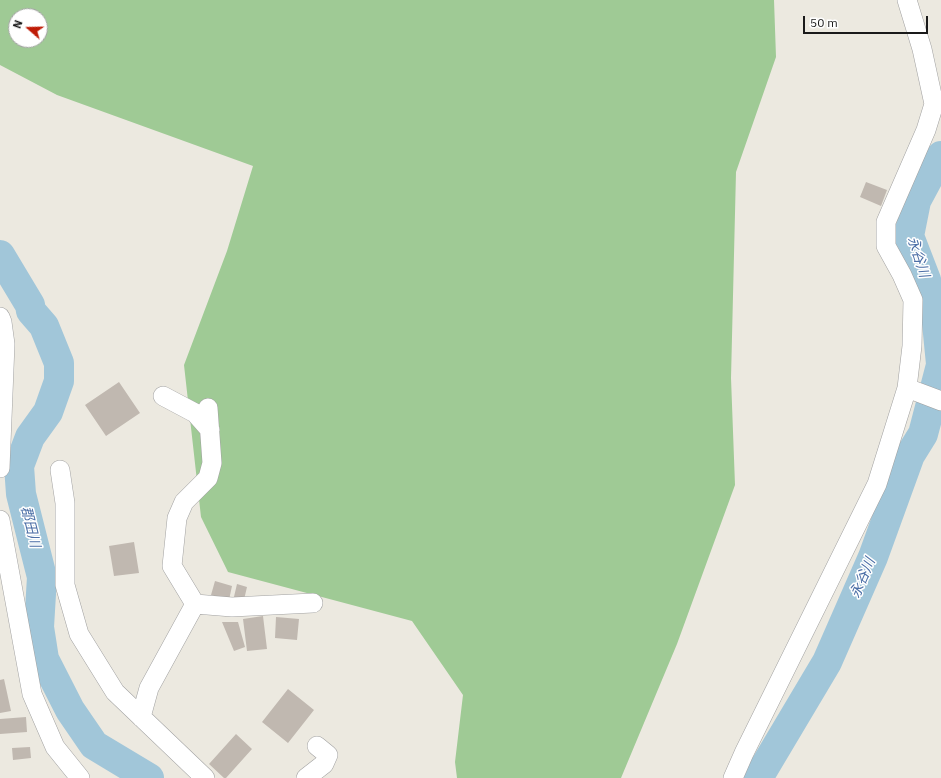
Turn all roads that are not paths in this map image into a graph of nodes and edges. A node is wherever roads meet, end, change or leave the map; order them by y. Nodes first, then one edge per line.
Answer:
1 (907, 0) edge
2 (1, 327) edge
3 (907, 388) junction
4 (163, 396) dead end
5 (941, 401) edge
6 (208, 408) dead end
7 (210, 430) junction
8 (0, 468) edge
9 (60, 470) dead end
10 (0, 520) edge
11 (313, 603) dead end
12 (195, 604) junction
13 (141, 717) junction
14 (317, 746) dead end
15 (80, 778) edge
16 (205, 778) edge
17 (306, 778) edge
18 (733, 778) edge

1 - 3 street
2 - 8 street
3 - 5 street
3 - 18 street
4 - 7 street
6 - 7 street
7 - 12 street
9 - 13 street
10 - 15 street
11 - 12 street
12 - 13 street
13 - 16 street
14 - 17 street

